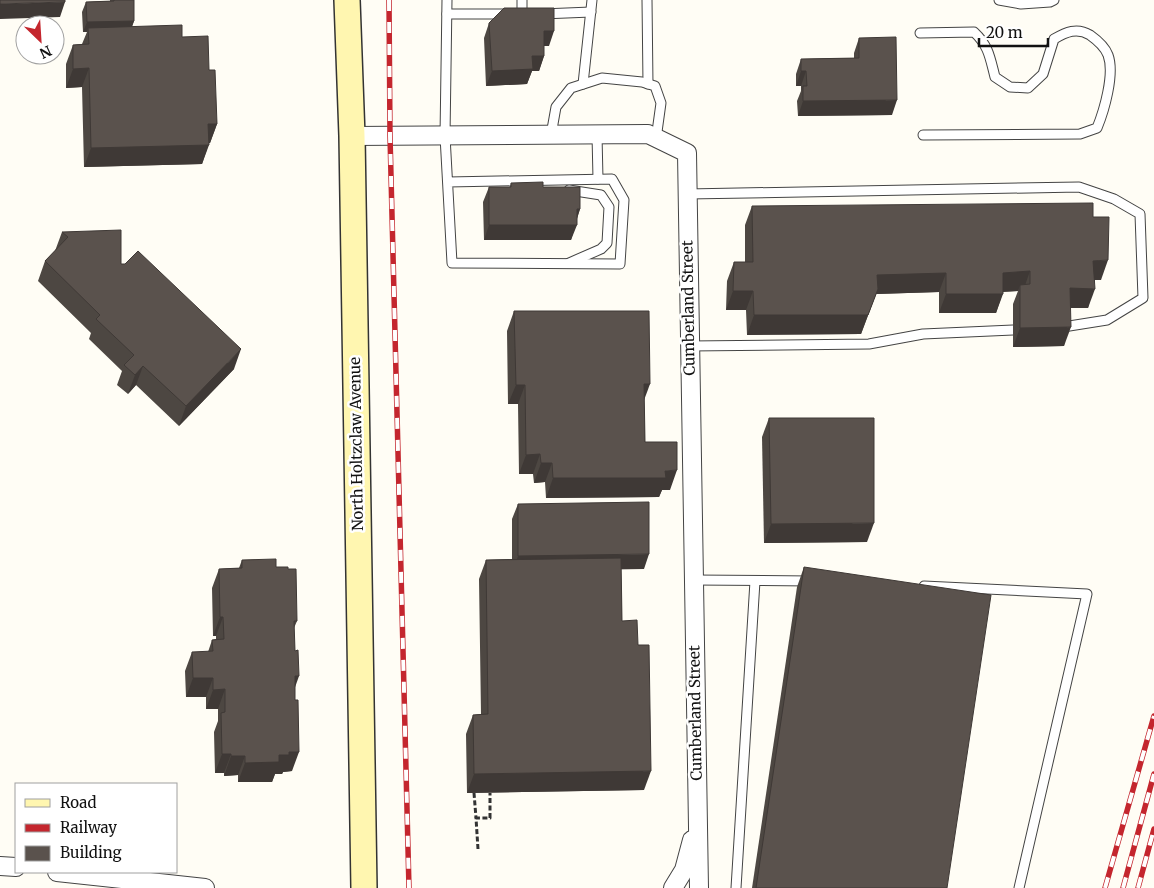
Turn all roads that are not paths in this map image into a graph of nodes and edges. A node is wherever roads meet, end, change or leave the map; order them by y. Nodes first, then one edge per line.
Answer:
1 (346, 0) edge
2 (447, 0) edge
3 (522, 0) edge
4 (592, 0) edge
5 (648, 0) edge
6 (1000, 0) edge
7 (1054, 0) edge
8 (591, 12) junction
9 (447, 14) junction
10 (522, 14) junction
11 (920, 32) dead end
12 (584, 84) junction
13 (648, 84) junction
14 (551, 135) junction
15 (597, 135) junction
16 (923, 135) dead end
17 (352, 136) junction
18 (445, 136) junction
19 (656, 138) junction
20 (598, 180) junction
21 (473, 181) junction
22 (448, 182) junction
23 (564, 190) edge
24 (496, 192) edge
25 (687, 194) junction
26 (564, 265) junction
27 (1064, 327) edge
28 (1013, 330) dead end
29 (689, 346) junction
30 (693, 580) junction
31 (754, 581) junction
32 (818, 582) edge
33 (917, 586) edge
34 (697, 803) junction
35 (0, 866) edge
36 (15, 867) edge
37 (66, 873) edge
38 (205, 888) edge
39 (364, 888) edge
40 (673, 888) edge
41 (699, 888) edge
42 (736, 888) edge
43 (1019, 888) edge

1 - 17 main road, North Holtzclaw Avenue
2 - 9 lane
3 - 10 lane
4 - 8 lane
5 - 13 lane
6 - 7 lane
8 - 10 lane
8 - 12 lane
9 - 10 lane
9 - 18 lane
11 - 16 lane
12 - 13 lane
12 - 14 lane
13 - 19 lane
14 - 15 street, Cumberland Street
14 - 18 street, Cumberland Street
15 - 19 street, Cumberland Street
15 - 20 lane
17 - 18 street, Cumberland Street
17 - 39 main road, North Holtzclaw Avenue
18 - 22 lane
19 - 25 street, Cumberland Street
20 - 21 lane
20 - 26 lane
21 - 22 lane
21 - 24 lane
22 - 26 lane
23 - 26 lane
25 - 27 lane
25 - 29 street, Cumberland Street
28 - 29 lane
29 - 30 street, Cumberland Street
30 - 31 lane
30 - 34 street, Cumberland Street
31 - 32 lane
31 - 42 lane
33 - 43 lane
34 - 40 street, Cumberland Street
34 - 41 street, Cumberland Street
35 - 36 street
37 - 38 street

